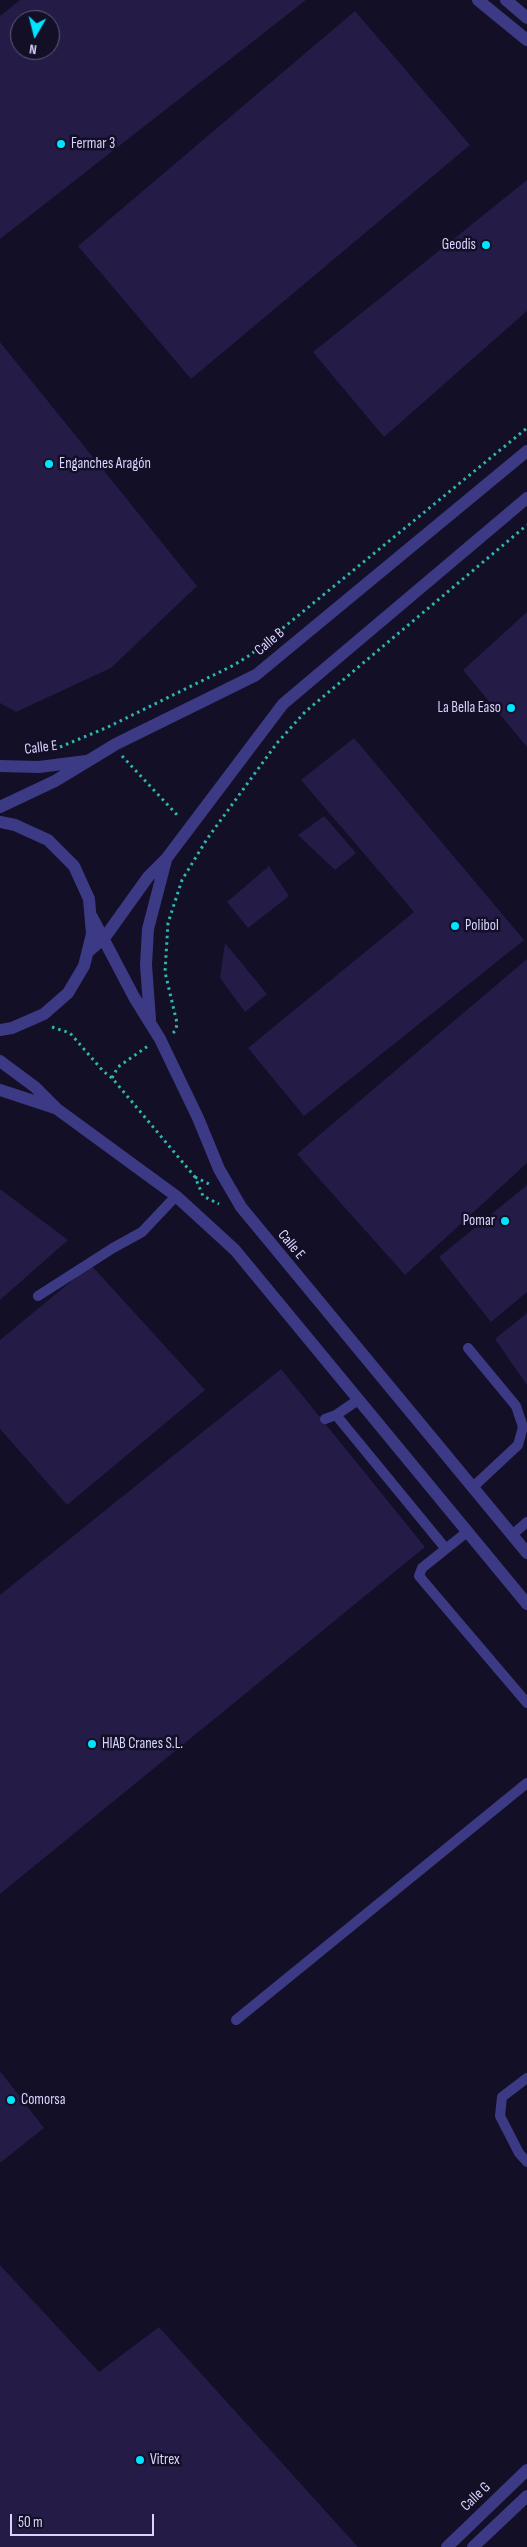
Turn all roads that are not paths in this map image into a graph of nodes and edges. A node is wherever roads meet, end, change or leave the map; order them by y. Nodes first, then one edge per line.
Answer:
1 (478, 0) edge
2 (506, 0) edge
3 (527, 18) edge
4 (527, 40) edge
5 (527, 451) edge
6 (527, 498) edge
7 (86, 761) junction
8 (0, 766) edge
9 (0, 809) edge
10 (0, 822) edge
11 (15, 825) junction
12 (166, 859) junction
13 (92, 917) junction
14 (105, 937) junction
15 (89, 951) junction
16 (150, 1020) junction
17 (0, 1030) edge
18 (0, 1061) edge
19 (0, 1090) edge
20 (57, 1109) junction
21 (176, 1196) junction
22 (38, 1296) dead end
23 (468, 1348) dead end
24 (358, 1400) junction
25 (336, 1415) junction
26 (325, 1419) dead end
27 (472, 1488) junction
28 (527, 1522) edge
29 (467, 1532) junction
30 (512, 1535) junction
31 (446, 1549) junction
32 (527, 1553) edge
33 (527, 1604) edge
34 (527, 1702) edge
35 (527, 1782) edge
36 (236, 2020) dead end
37 (527, 2078) edge
38 (527, 2162) edge
39 (527, 2470) edge
40 (527, 2496) edge
41 (447, 2547) edge
42 (473, 2547) edge

1 - 4 street
2 - 3 street
5 - 7 street, Calle B
6 - 12 street
7 - 8 street, Calle E
7 - 9 street, Calle B
9 - 11 street
10 - 11 street
11 - 13 street
12 - 14 street
12 - 16 street
13 - 14 street, Calle E
13 - 15 street
14 - 15 street
14 - 16 street, Calle E
15 - 17 street
16 - 27 street, Calle E
18 - 20 street
19 - 20 street
20 - 21 street
21 - 22 lane
21 - 24 street
23 - 27 lane
24 - 25 lane
24 - 29 street
25 - 26 lane
25 - 31 lane
27 - 30 street, Calle E
28 - 30 lane
29 - 31 lane
29 - 33 street
30 - 32 street, Calle E
31 - 34 lane
35 - 36 lane
37 - 38 lane
39 - 41 street, Calle G
40 - 42 street

